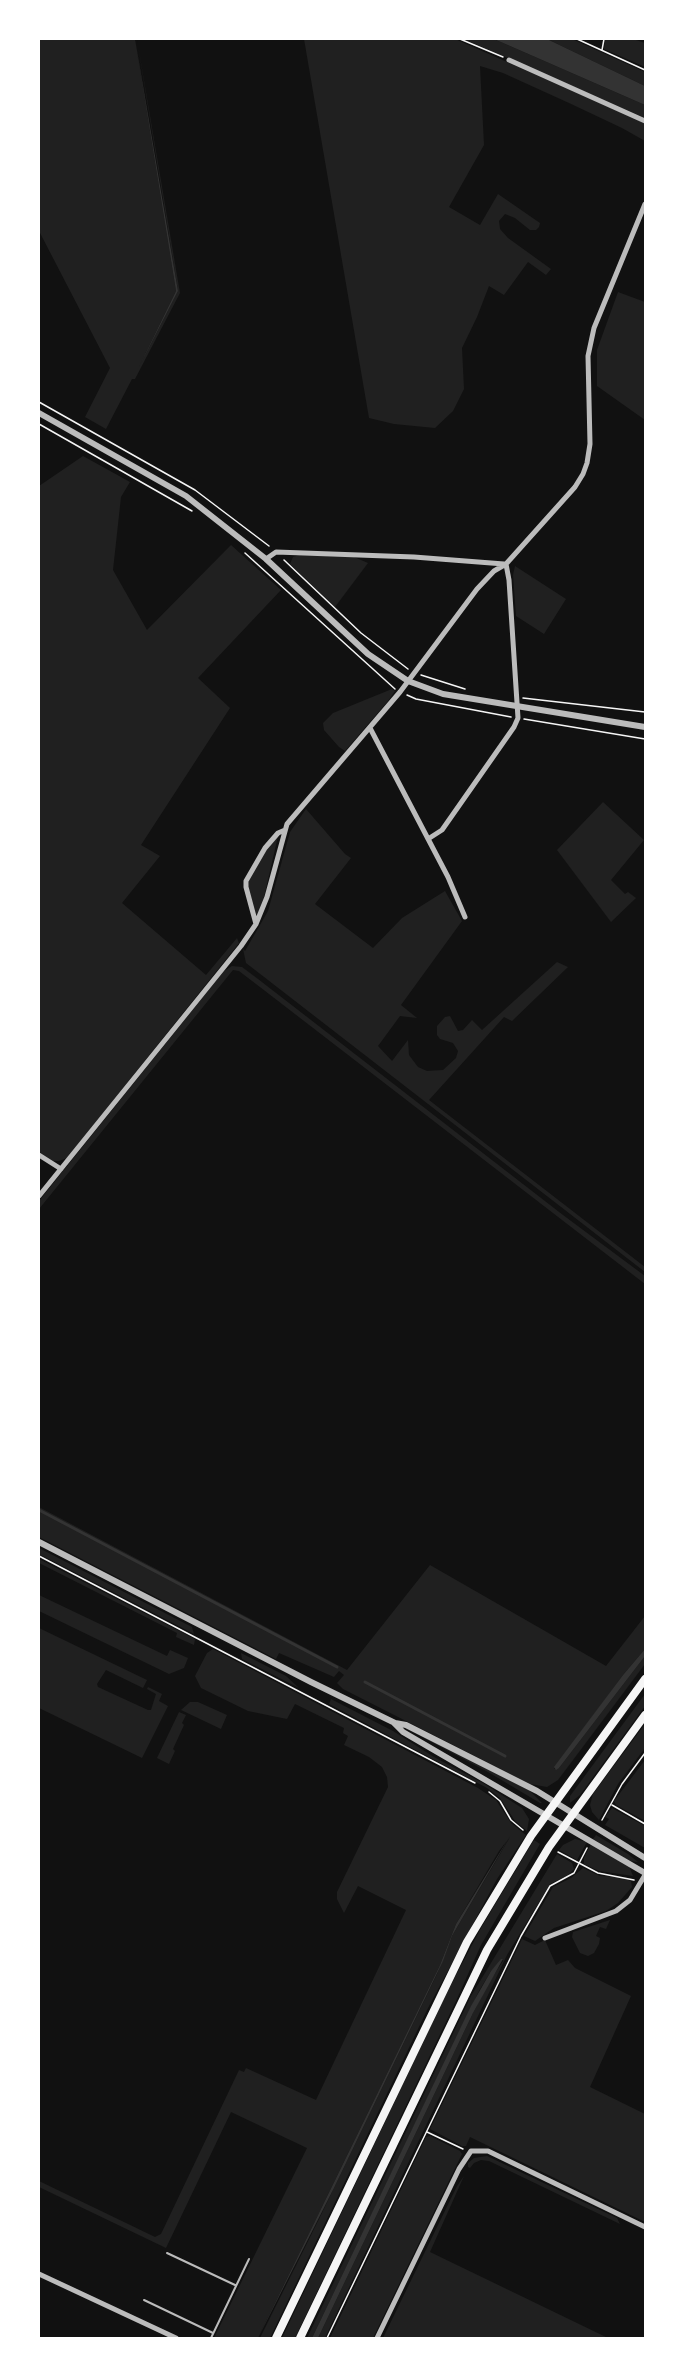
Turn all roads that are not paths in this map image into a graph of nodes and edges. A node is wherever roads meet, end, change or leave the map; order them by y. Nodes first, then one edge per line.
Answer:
1 (509, 60) road end
2 (645, 121) edge
3 (645, 204) edge
4 (39, 413) edge
5 (266, 559) junction
6 (506, 564) junction
7 (408, 681) junction
8 (519, 706) junction
9 (645, 727) edge
10 (370, 728) junction
11 (285, 830) junction
12 (428, 839) junction
13 (465, 917) dead end
14 (256, 924) junction
15 (39, 1155) edge
16 (61, 1169) junction
17 (39, 1196) edge
18 (39, 1542) edge
19 (645, 1679) edge
20 (645, 1715) edge
21 (395, 1723) junction
22 (555, 1801) junction
23 (573, 1813) junction
24 (546, 1814) junction
25 (564, 1826) junction
26 (645, 1858) edge
27 (645, 1874) edge
28 (544, 1938) dead end
29 (645, 2227) edge
30 (167, 2253) dead end
31 (249, 2259) dead end
32 (39, 2274) edge
33 (236, 2286) junction
34 (144, 2300) dead end
35 (213, 2333) junction
36 (176, 2338) edge
37 (211, 2338) edge
38 (276, 2338) edge
39 (300, 2338) edge
40 (377, 2338) edge

1 - 2 street
3 - 6 street
4 - 5 street
5 - 6 street
5 - 7 street
6 - 7 street
6 - 8 street
7 - 8 street
7 - 10 street
8 - 9 street
8 - 12 street
10 - 11 street
10 - 12 street
11 - 14 street
11 - 14 street
12 - 13 street
14 - 16 street
15 - 16 street
16 - 17 street
18 - 21 street
19 - 22 main road
20 - 23 main road
21 - 22 street
21 - 24 street
22 - 23 street
22 - 24 main road
23 - 25 main road
23 - 26 street
24 - 25 street
24 - 38 main road
25 - 27 street
25 - 39 main road
27 - 28 street
29 - 40 street
30 - 33 lane
31 - 33 lane
32 - 36 street
33 - 35 lane
34 - 35 lane
35 - 37 lane

